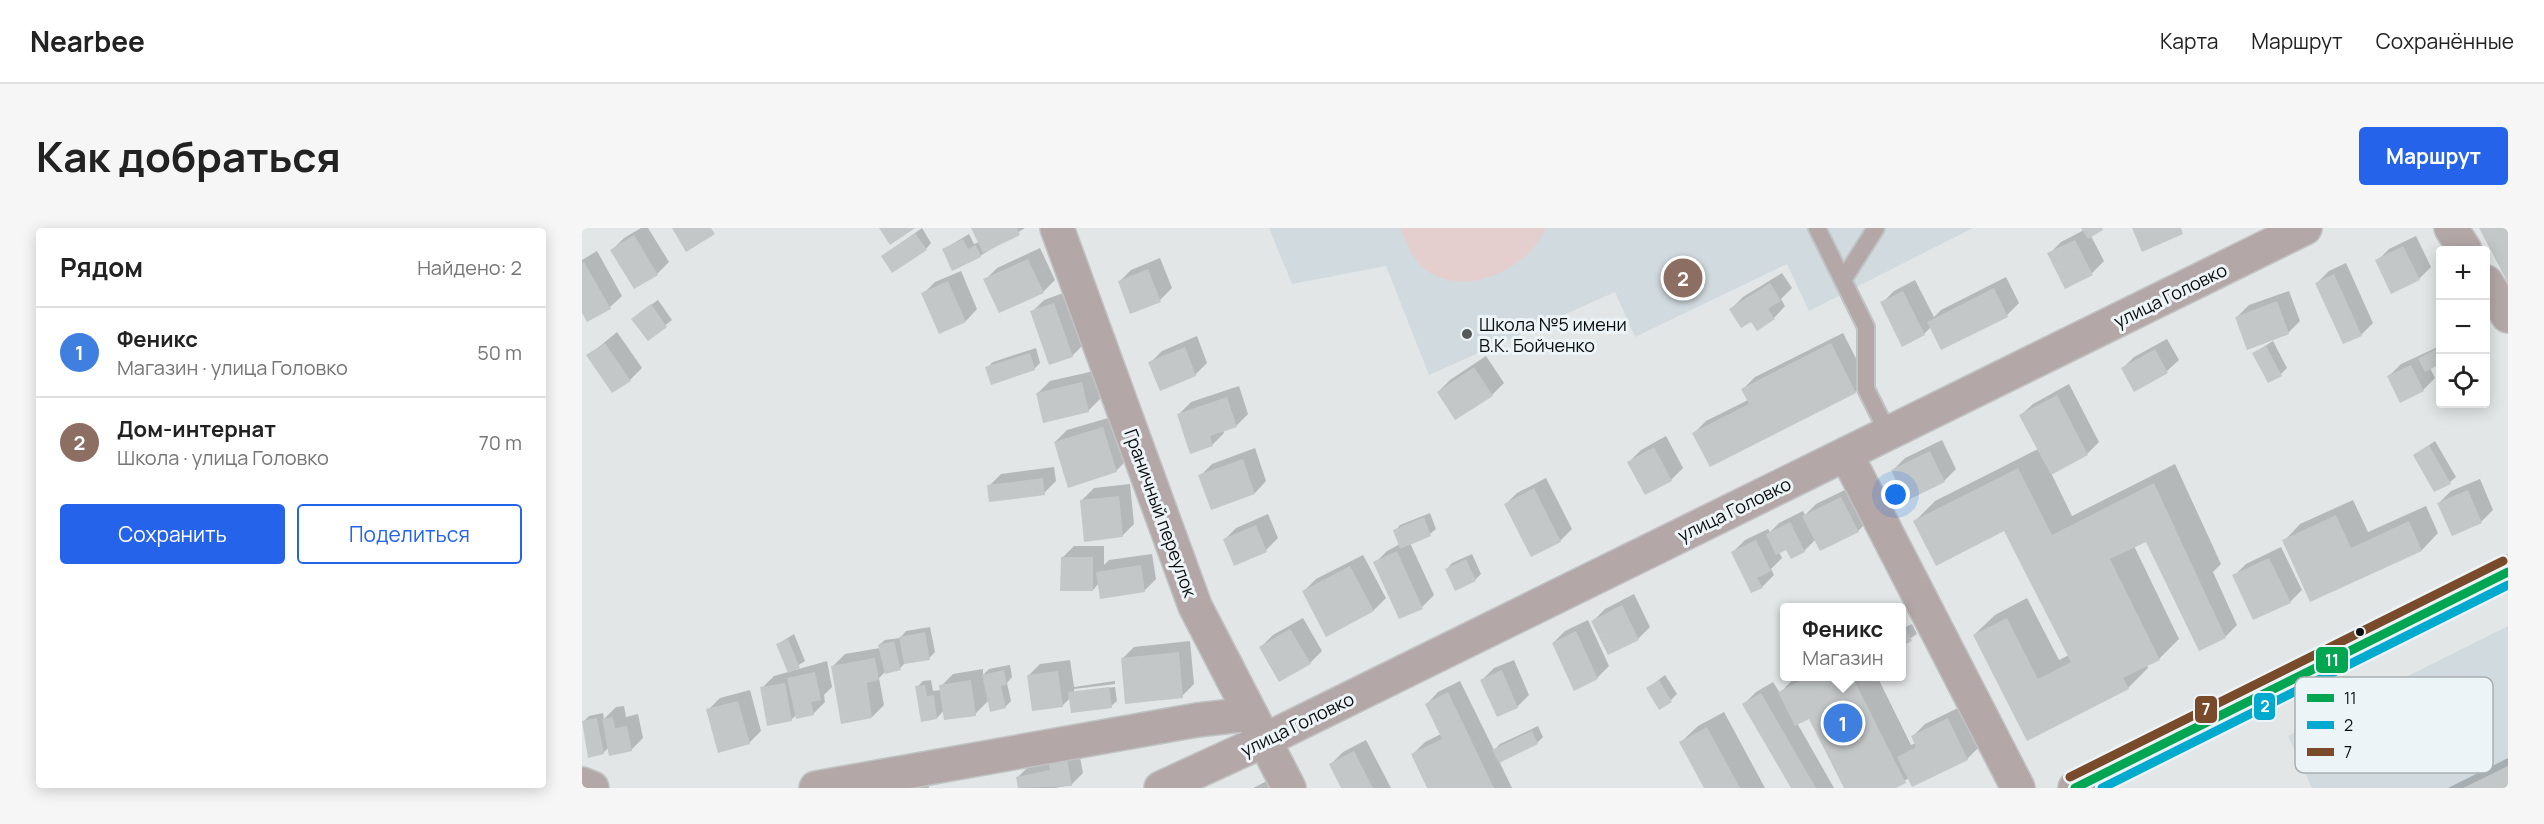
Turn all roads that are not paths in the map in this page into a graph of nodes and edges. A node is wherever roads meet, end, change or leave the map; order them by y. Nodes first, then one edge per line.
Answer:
1 (1057, 228) edge
2 (1817, 228) edge
3 (1876, 228) edge
4 (2305, 228) edge
5 (2451, 228) edge
6 (2462, 246) edge
7 (1843, 280) junction
8 (2490, 288) edge
9 (2508, 316) edge
10 (1888, 433) junction
11 (1846, 454) junction
12 (2508, 572) edge
13 (2298, 677) edge
14 (2295, 678) edge
15 (1256, 728) junction
16 (582, 784) edge
17 (592, 788) edge
18 (816, 788) edge
19 (1161, 788) edge
20 (1289, 788) edge
21 (2018, 788) edge
22 (2075, 788) edge

1 - 15 street, Граничный переулок
2 - 7 lane
3 - 7 lane
4 - 10 street, улица Головко
5 - 6 street
7 - 10 lane
8 - 9 street
10 - 11 street, улица Головко
11 - 15 street, улица Головко
11 - 21 street
12 - 13 main road
14 - 22 main road
15 - 18 street
15 - 19 street, улица Головко
15 - 20 street, Граничный переулок
16 - 17 street

